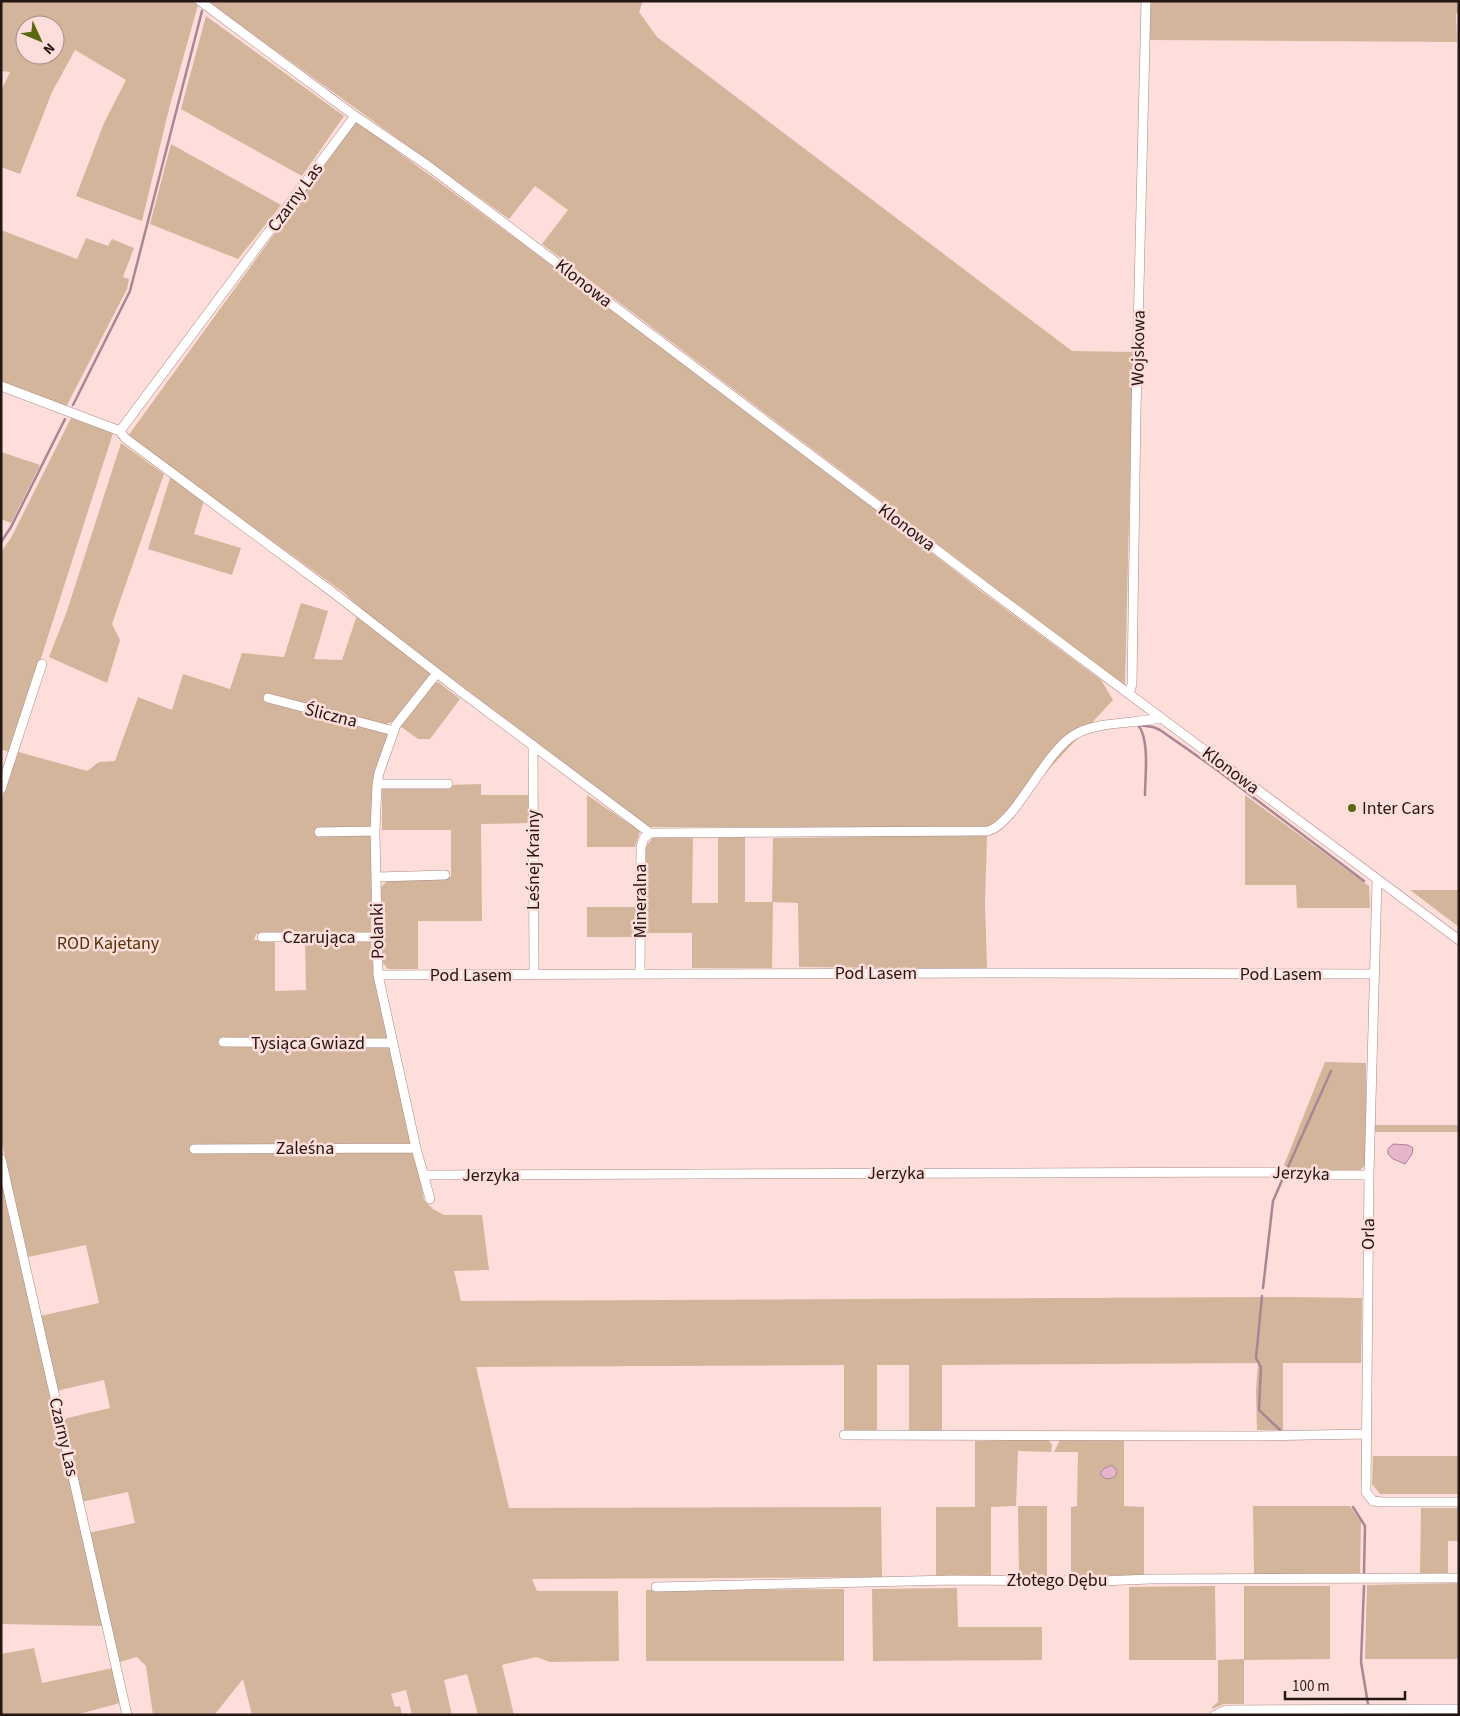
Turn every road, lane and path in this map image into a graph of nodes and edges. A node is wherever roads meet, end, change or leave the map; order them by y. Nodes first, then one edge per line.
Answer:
1 (200, 1) edge
2 (1146, 1) edge
3 (354, 116) junction
4 (1, 386) edge
5 (120, 432) junction
6 (42, 664) dead end
7 (436, 673) junction
8 (1129, 694) junction
9 (268, 698) dead end
10 (1160, 718) junction
11 (394, 731) junction
12 (533, 745) junction
13 (376, 784) junction
14 (448, 784) dead end
15 (1, 789) edge
16 (375, 831) junction
17 (320, 832) dead end
18 (650, 833) junction
19 (445, 875) dead end
20 (377, 877) junction
21 (1377, 880) junction
22 (262, 937) dead end
23 (376, 937) junction
24 (1459, 940) edge
25 (640, 973) junction
26 (534, 974) junction
27 (1374, 974) junction
28 (378, 975) junction
29 (223, 1042) dead end
30 (392, 1043) junction
31 (416, 1148) junction
32 (194, 1149) dead end
33 (1, 1159) edge
34 (424, 1175) junction
35 (1369, 1175) junction
36 (430, 1199) dead end
37 (1366, 1434) junction
38 (844, 1435) dead end
39 (1459, 1502) edge
40 (1459, 1578) edge
41 (656, 1587) dead end
42 (1459, 1709) edge
43 (127, 1715) edge
44 (1215, 1715) edge

1 - 3 street
2 - 8 street, Wojskowa
3 - 5 street, Czarny Las
3 - 8 street, Klonowa
4 - 5 street
5 - 7 street
6 - 15 street
7 - 11 street, Polanki
7 - 12 street
8 - 10 street, Klonowa
9 - 11 street, Śliczna
10 - 18 street
10 - 21 street, Klonowa
11 - 13 street, Polanki
12 - 18 street
12 - 26 street, Leśnej Krainy
13 - 14 street
13 - 16 street, Polanki
16 - 17 street
16 - 20 street, Polanki
18 - 25 street, Mineralna
19 - 20 street
20 - 23 street, Polanki
21 - 24 street, Klonowa
21 - 27 street, Orla
22 - 23 street, Czarująca
23 - 28 street, Polanki
25 - 26 street, Pod Lasem
25 - 27 street, Pod Lasem
26 - 28 street, Pod Lasem
27 - 35 street, Orla
28 - 30 street, Polanki
29 - 30 street, Tysiąca Gwiazd
30 - 31 street, Polanki
31 - 32 street, Zaleśna
31 - 34 street, Polanki
33 - 43 street, Czarny Las
34 - 35 street, Jerzyka
34 - 36 street, Polanki
35 - 37 street, Orla
37 - 38 street
37 - 39 street, Orla
40 - 41 street, Złotego Dębu
42 - 44 street

